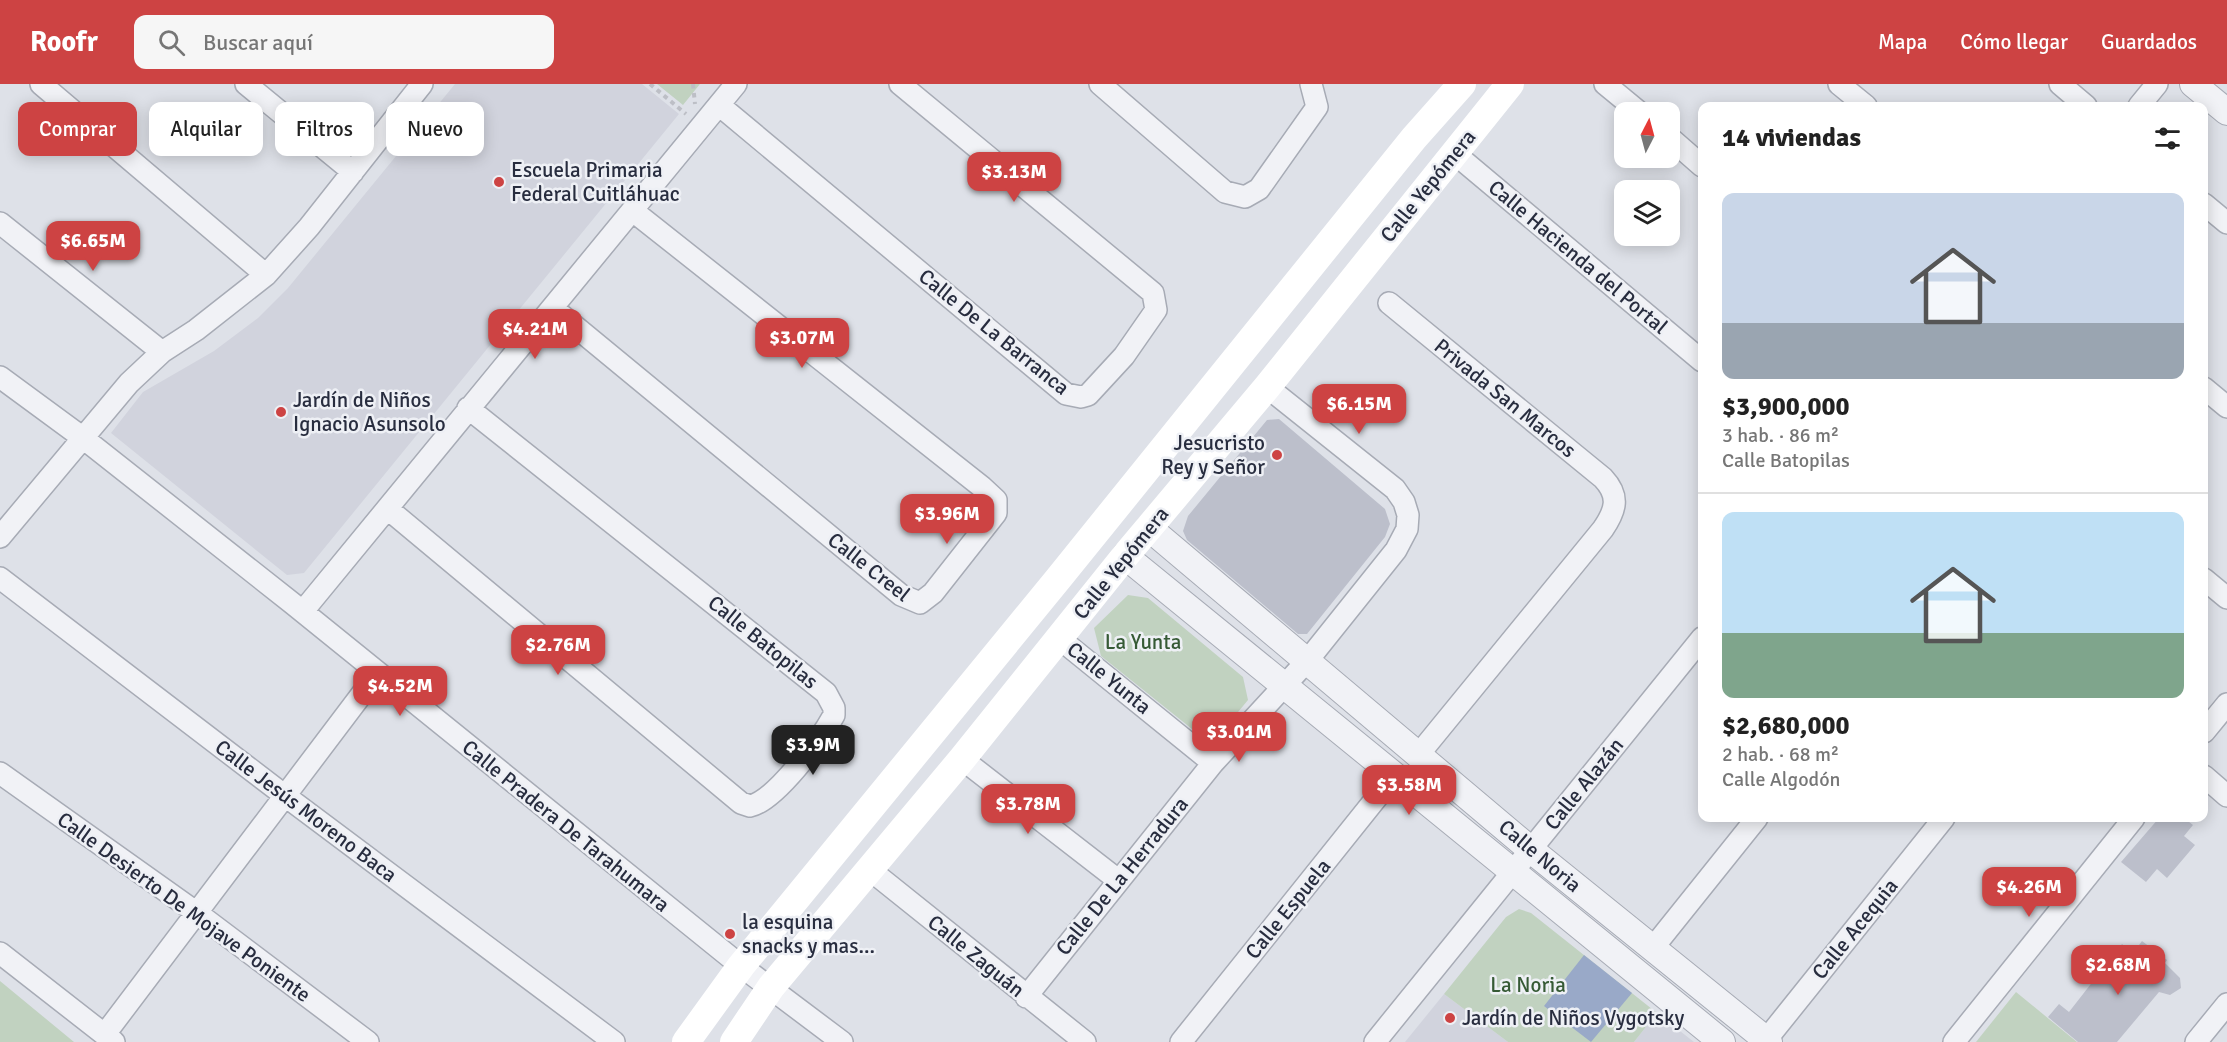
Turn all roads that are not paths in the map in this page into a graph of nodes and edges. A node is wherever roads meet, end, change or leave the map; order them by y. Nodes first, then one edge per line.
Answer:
1 (41, 84) edge
2 (246, 84) edge
3 (422, 84) edge
4 (736, 84) edge
5 (900, 84) edge
6 (1100, 84) edge
7 (1311, 84) edge
8 (1462, 84) edge
9 (1510, 84) edge
10 (1605, 84) edge
11 (1839, 84) edge
12 (2060, 84) edge
13 (2157, 84) edge
14 (2193, 84) edge
15 (1627, 102) edge
16 (1861, 102) edge
17 (2081, 102) edge
18 (2142, 102) edge
19 (719, 105) junction
20 (2227, 112) edge
21 (1680, 147) edge
22 (1454, 153) junction
23 (1698, 162) edge
24 (353, 172) junction
25 (2208, 207) edge
26 (633, 211) junction
27 (0, 223) edge
28 (2227, 223) edge
29 (266, 275) junction
30 (1389, 303) dead end
31 (554, 309) junction
32 (162, 352) junction
33 (1698, 358) edge
34 (0, 377) edge
35 (1267, 387) junction
36 (2208, 391) edge
37 (2227, 407) edge
38 (468, 408) junction
39 (83, 438) junction
40 (388, 509) junction
41 (1149, 528) junction
42 (0, 537) edge
43 (1125, 556) junction
44 (0, 578) edge
45 (2208, 582) edge
46 (2227, 598) edge
47 (303, 611) junction
48 (1060, 639) junction
49 (1698, 643) edge
50 (1308, 660) junction
51 (377, 674) junction
52 (1284, 685) junction
53 (2227, 704) edge
54 (2208, 727) edge
55 (1419, 754) junction
56 (962, 759) junction
57 (1213, 763) junction
58 (0, 772) edge
59 (1394, 776) junction
60 (2208, 779) edge
61 (284, 795) junction
62 (2227, 796) edge
63 (1754, 822) edge
64 (1941, 822) edge
65 (2131, 822) edge
66 (1531, 850) junction
67 (869, 869) junction
68 (1513, 873) junction
69 (1118, 880) junction
70 (197, 913) junction
71 (1652, 949) junction
72 (0, 952) edge
73 (741, 966) junction
74 (771, 987) junction
75 (1026, 997) junction
76 (2227, 1004) edge
77 (109, 1038) edge
78 (1767, 1041) edge
79 (368, 1042) edge
80 (614, 1042) edge
81 (686, 1042) edge
82 (734, 1042) edge
83 (842, 1042) edge
84 (1085, 1042) edge
85 (1181, 1042) edge
86 (1375, 1042) edge
87 (1722, 1042) edge
88 (1954, 1042) edge
89 (2196, 1042) edge

1 - 29 street
2 - 24 street
3 - 24 street
4 - 19 street
5 - 19 street, Calle De La Barranca
6 - 7 street
8 - 73 main road, Calle Yepómera
9 - 22 main road, Calle Yepómera
10 - 15 street
11 - 16 street
12 - 17 street
13 - 18 street
14 - 20 street
19 - 26 street
21 - 23 street
22 - 33 street, Calle Hacienda del Portal
22 - 35 main road, Calle Yepómera
24 - 29 street
25 - 28 street
26 - 31 street
26 - 31 street, Calle Creel
27 - 32 street
29 - 32 street
30 - 55 street, Privada San Marcos
31 - 38 street
32 - 39 street
34 - 39 street, Calle Pradera De Tarahumara
35 - 41 main road, Calle Yepómera
35 - 50 street, Calle De La Herradura
36 - 37 street
38 - 40 street
38 - 40 street, Calle Batopilas
39 - 42 street
39 - 47 street, Calle Pradera De Tarahumara
40 - 47 street
41 - 43 main road, Calle Yepómera
41 - 50 street, Calle Noria
43 - 48 main road, Calle Yepómera
43 - 52 street, Calle Noria
44 - 61 street, Calle Jesús Moreno Baca
45 - 46 street
47 - 51 street, Calle Pradera De Tarahumara
48 - 56 main road, Calle Yepómera
48 - 57 street, Calle Yunta
49 - 66 street, Calle Alazán
50 - 52 street, Calle De La Herradura
50 - 55 street, Calle Noria
51 - 61 street
51 - 73 street, Calle Pradera De Tarahumara
52 - 57 street, Calle De La Herradura
52 - 59 street, Calle Noria
53 - 54 street
55 - 66 street, Calle Noria
56 - 67 main road, Calle Yepómera
56 - 69 street
57 - 69 street, Calle De La Herradura
58 - 70 street, Calle Desierto De Mojave Poniente
59 - 68 street, Calle Noria
59 - 85 street, Calle Espuela
60 - 62 street
61 - 70 street
61 - 80 street, Calle Jesús Moreno Baca
63 - 71 street
64 - 78 street, Calle Acequia
65 - 88 street
66 - 68 street, Calle Alazán
66 - 71 street, Calle Noria
67 - 74 main road, Calle Yepómera
67 - 75 street, Calle Zaguán
68 - 86 street, Calle Alazán
68 - 87 street, Calle Noria
69 - 75 street, Calle De La Herradura
70 - 77 street
70 - 79 street, Calle Desierto De Mojave Poniente
71 - 78 street, Calle Noria
72 - 77 street
73 - 74 street, Calle Pradera De Tarahumara
73 - 81 main road, Calle Yepómera
74 - 82 main road, Calle Yepómera
74 - 83 street, Calle Pradera De Tarahumara
75 - 84 street, Calle Zaguán
76 - 89 street

